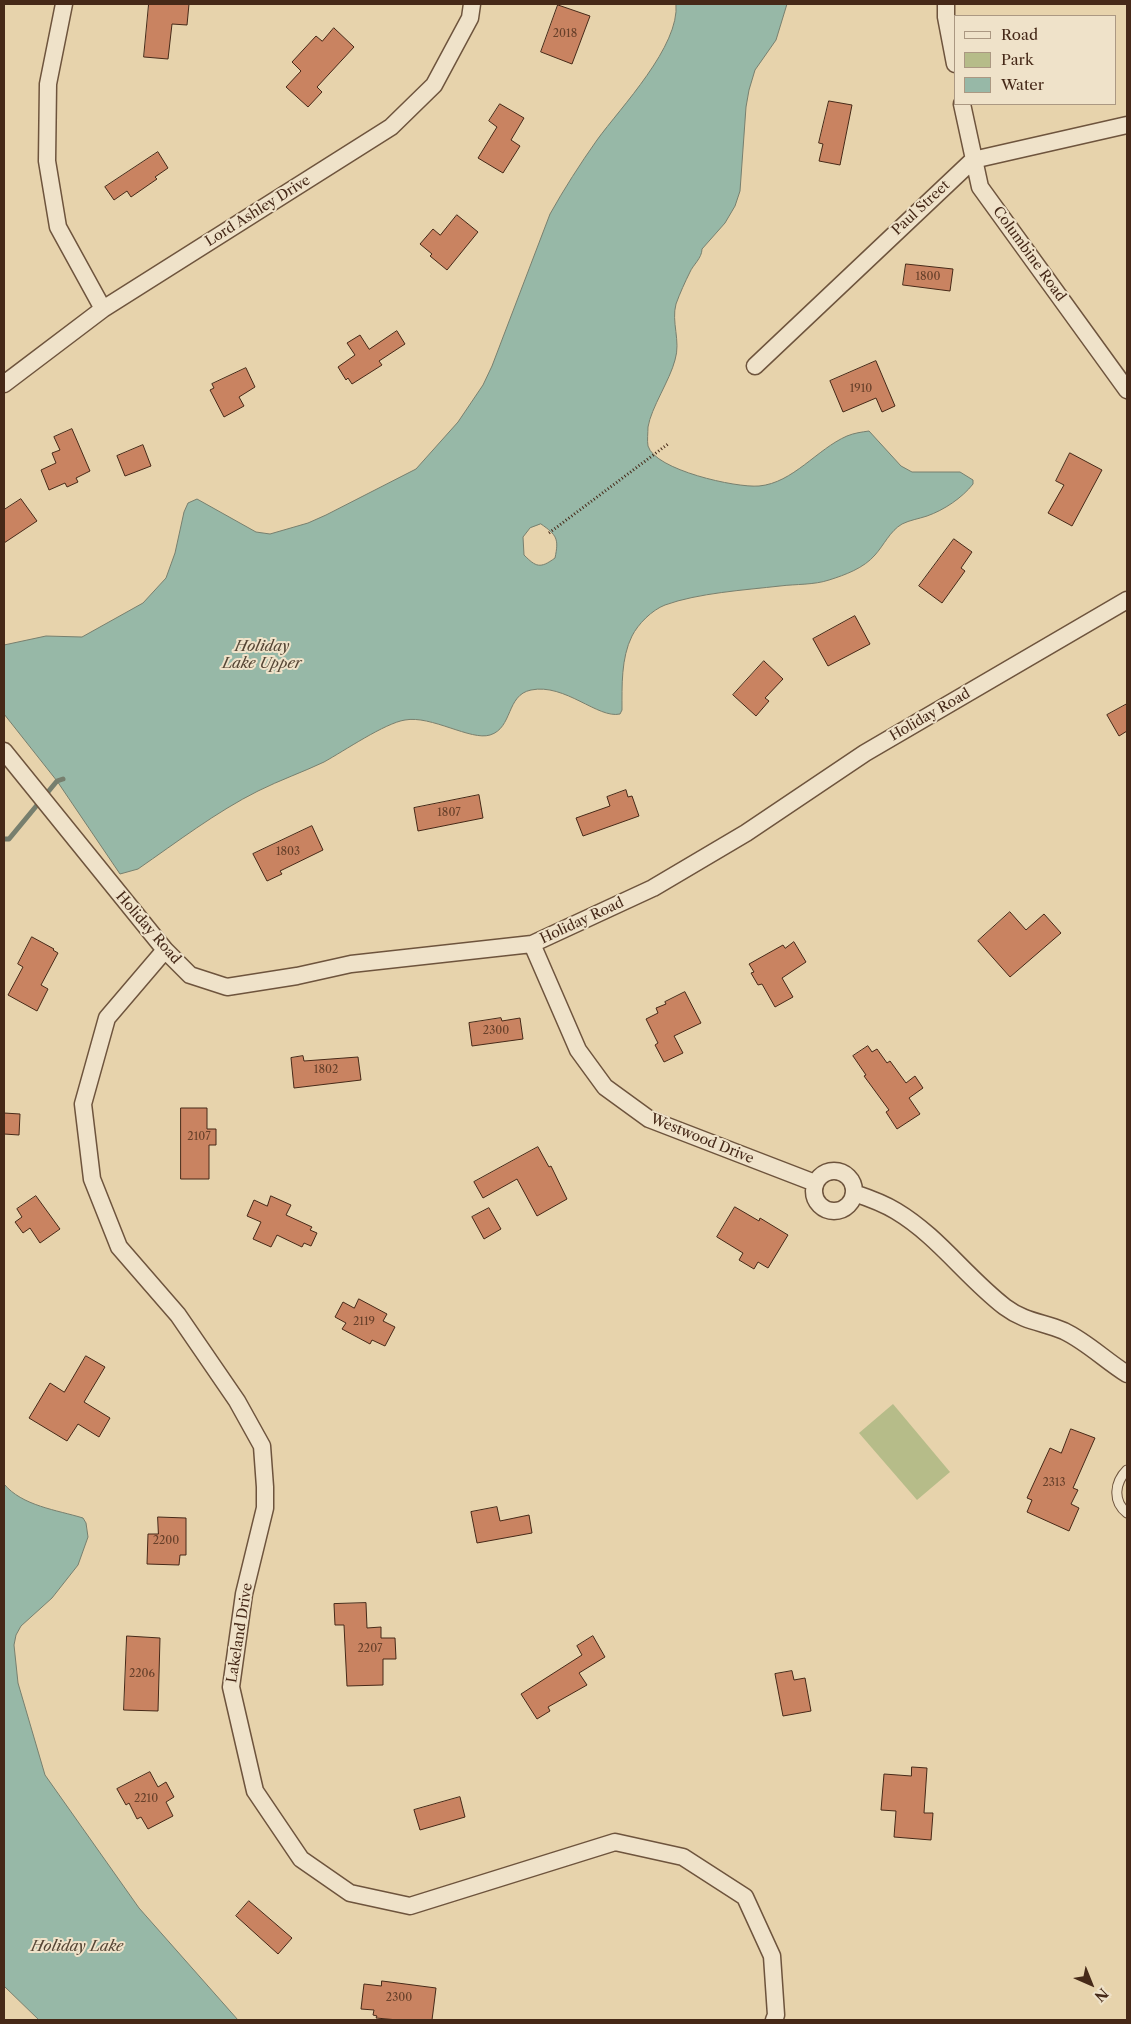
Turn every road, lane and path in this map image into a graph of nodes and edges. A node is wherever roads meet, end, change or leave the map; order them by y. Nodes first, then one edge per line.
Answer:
1 (64, 4) edge
2 (472, 4) edge
3 (946, 4) edge
4 (954, 59) edge
5 (962, 105) edge
6 (1127, 125) edge
7 (973, 160) junction
8 (103, 309) junction
9 (755, 366) dead end
10 (4, 384) edge
11 (1127, 390) edge
12 (668, 444) dead end
13 (549, 533) dead end
14 (1127, 600) edge
15 (4, 751) edge
16 (532, 944) junction
17 (164, 950) junction
18 (815, 1183) junction
19 (854, 1193) junction
20 (1127, 1374) edge
21 (1127, 1470) edge
22 (1127, 1513) edge
23 (774, 2020) edge

1 - 8 street
2 - 8 street, Lord Ashley Drive
3 - 4 street
5 - 7 street, Columbine Road
6 - 7 street
7 - 9 street, Paul Street
7 - 11 street, Columbine Road
8 - 10 street, Lord Ashley Drive
12 - 13 path
14 - 16 street, Holiday Road
15 - 17 street, Holiday Road
16 - 17 street, Holiday Road
16 - 18 street, Westwood Drive
17 - 23 street, Lakeland Drive
18 - 19 street
18 - 19 street
19 - 20 street
21 - 22 lane

